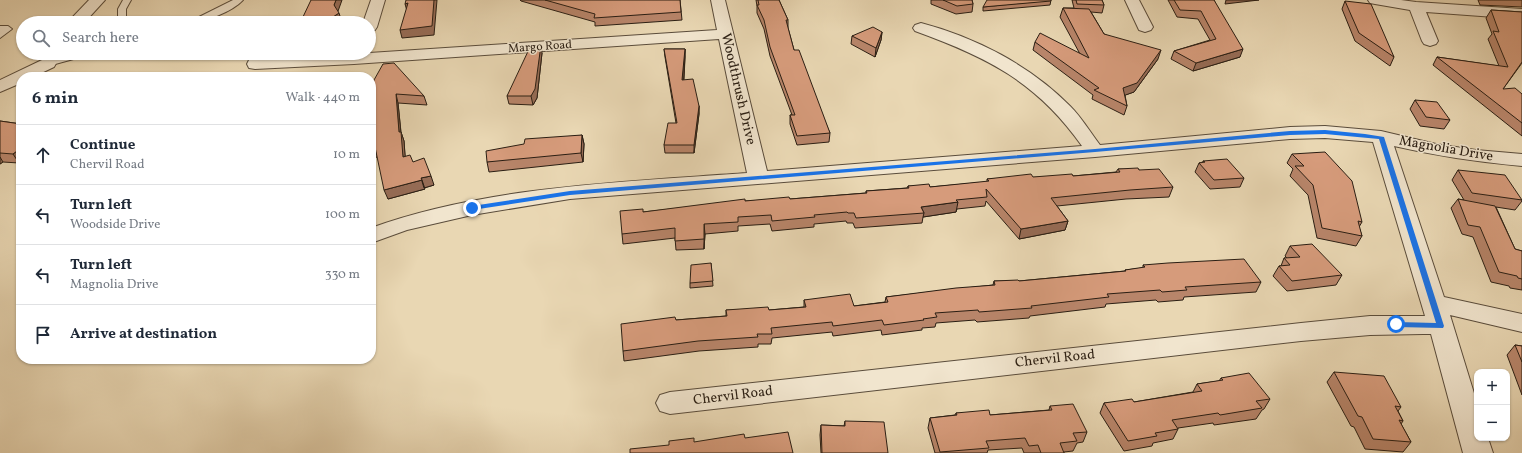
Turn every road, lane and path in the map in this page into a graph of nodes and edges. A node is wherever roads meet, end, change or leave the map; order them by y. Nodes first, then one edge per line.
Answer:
1 (98, 0) edge
2 (126, 0) edge
3 (239, 0) edge
4 (378, 0) edge
5 (718, 0) edge
6 (1132, 0) edge
7 (1375, 0) edge
8 (1416, 7) junction
9 (1522, 14) edge
10 (82, 16) edge
11 (122, 16) edge
12 (208, 16) edge
13 (373, 16) edge
14 (1145, 27) dead end
15 (921, 28) dead end
16 (0, 29) edge
17 (725, 34) junction
18 (0, 35) edge
19 (1430, 41) dead end
20 (376, 55) edge
21 (47, 60) edge
22 (305, 60) edge
23 (353, 60) edge
24 (255, 64) dead end
25 (26, 72) edge
26 (347, 72) edge
27 (16, 77) edge
28 (0, 86) edge
29 (1381, 137) junction
30 (1095, 151) junction
31 (1522, 160) edge
32 (758, 177) junction
33 (376, 234) edge
34 (1437, 315) junction
35 (1522, 323) edge
36 (670, 403) dead end
37 (1478, 453) edge

1 - 10 street
2 - 11 lane
3 - 12 lane
4 - 13 street
5 - 17 street, Woodthrush Drive
6 - 14 street
7 - 8 street
8 - 9 street
8 - 19 street
15 - 30 street
16 - 18 lane
17 - 20 street, Margo Road
17 - 32 street, Woodthrush Drive
21 - 25 street
22 - 24 street, Margo Road
23 - 26 street
27 - 28 street
29 - 30 street, Magnolia Drive
29 - 31 street, Magnolia Drive
29 - 34 street
30 - 32 street, Magnolia Drive
32 - 33 street, Magnolia Drive
34 - 35 street, Chervil Road
34 - 36 street, Chervil Road
34 - 37 street

